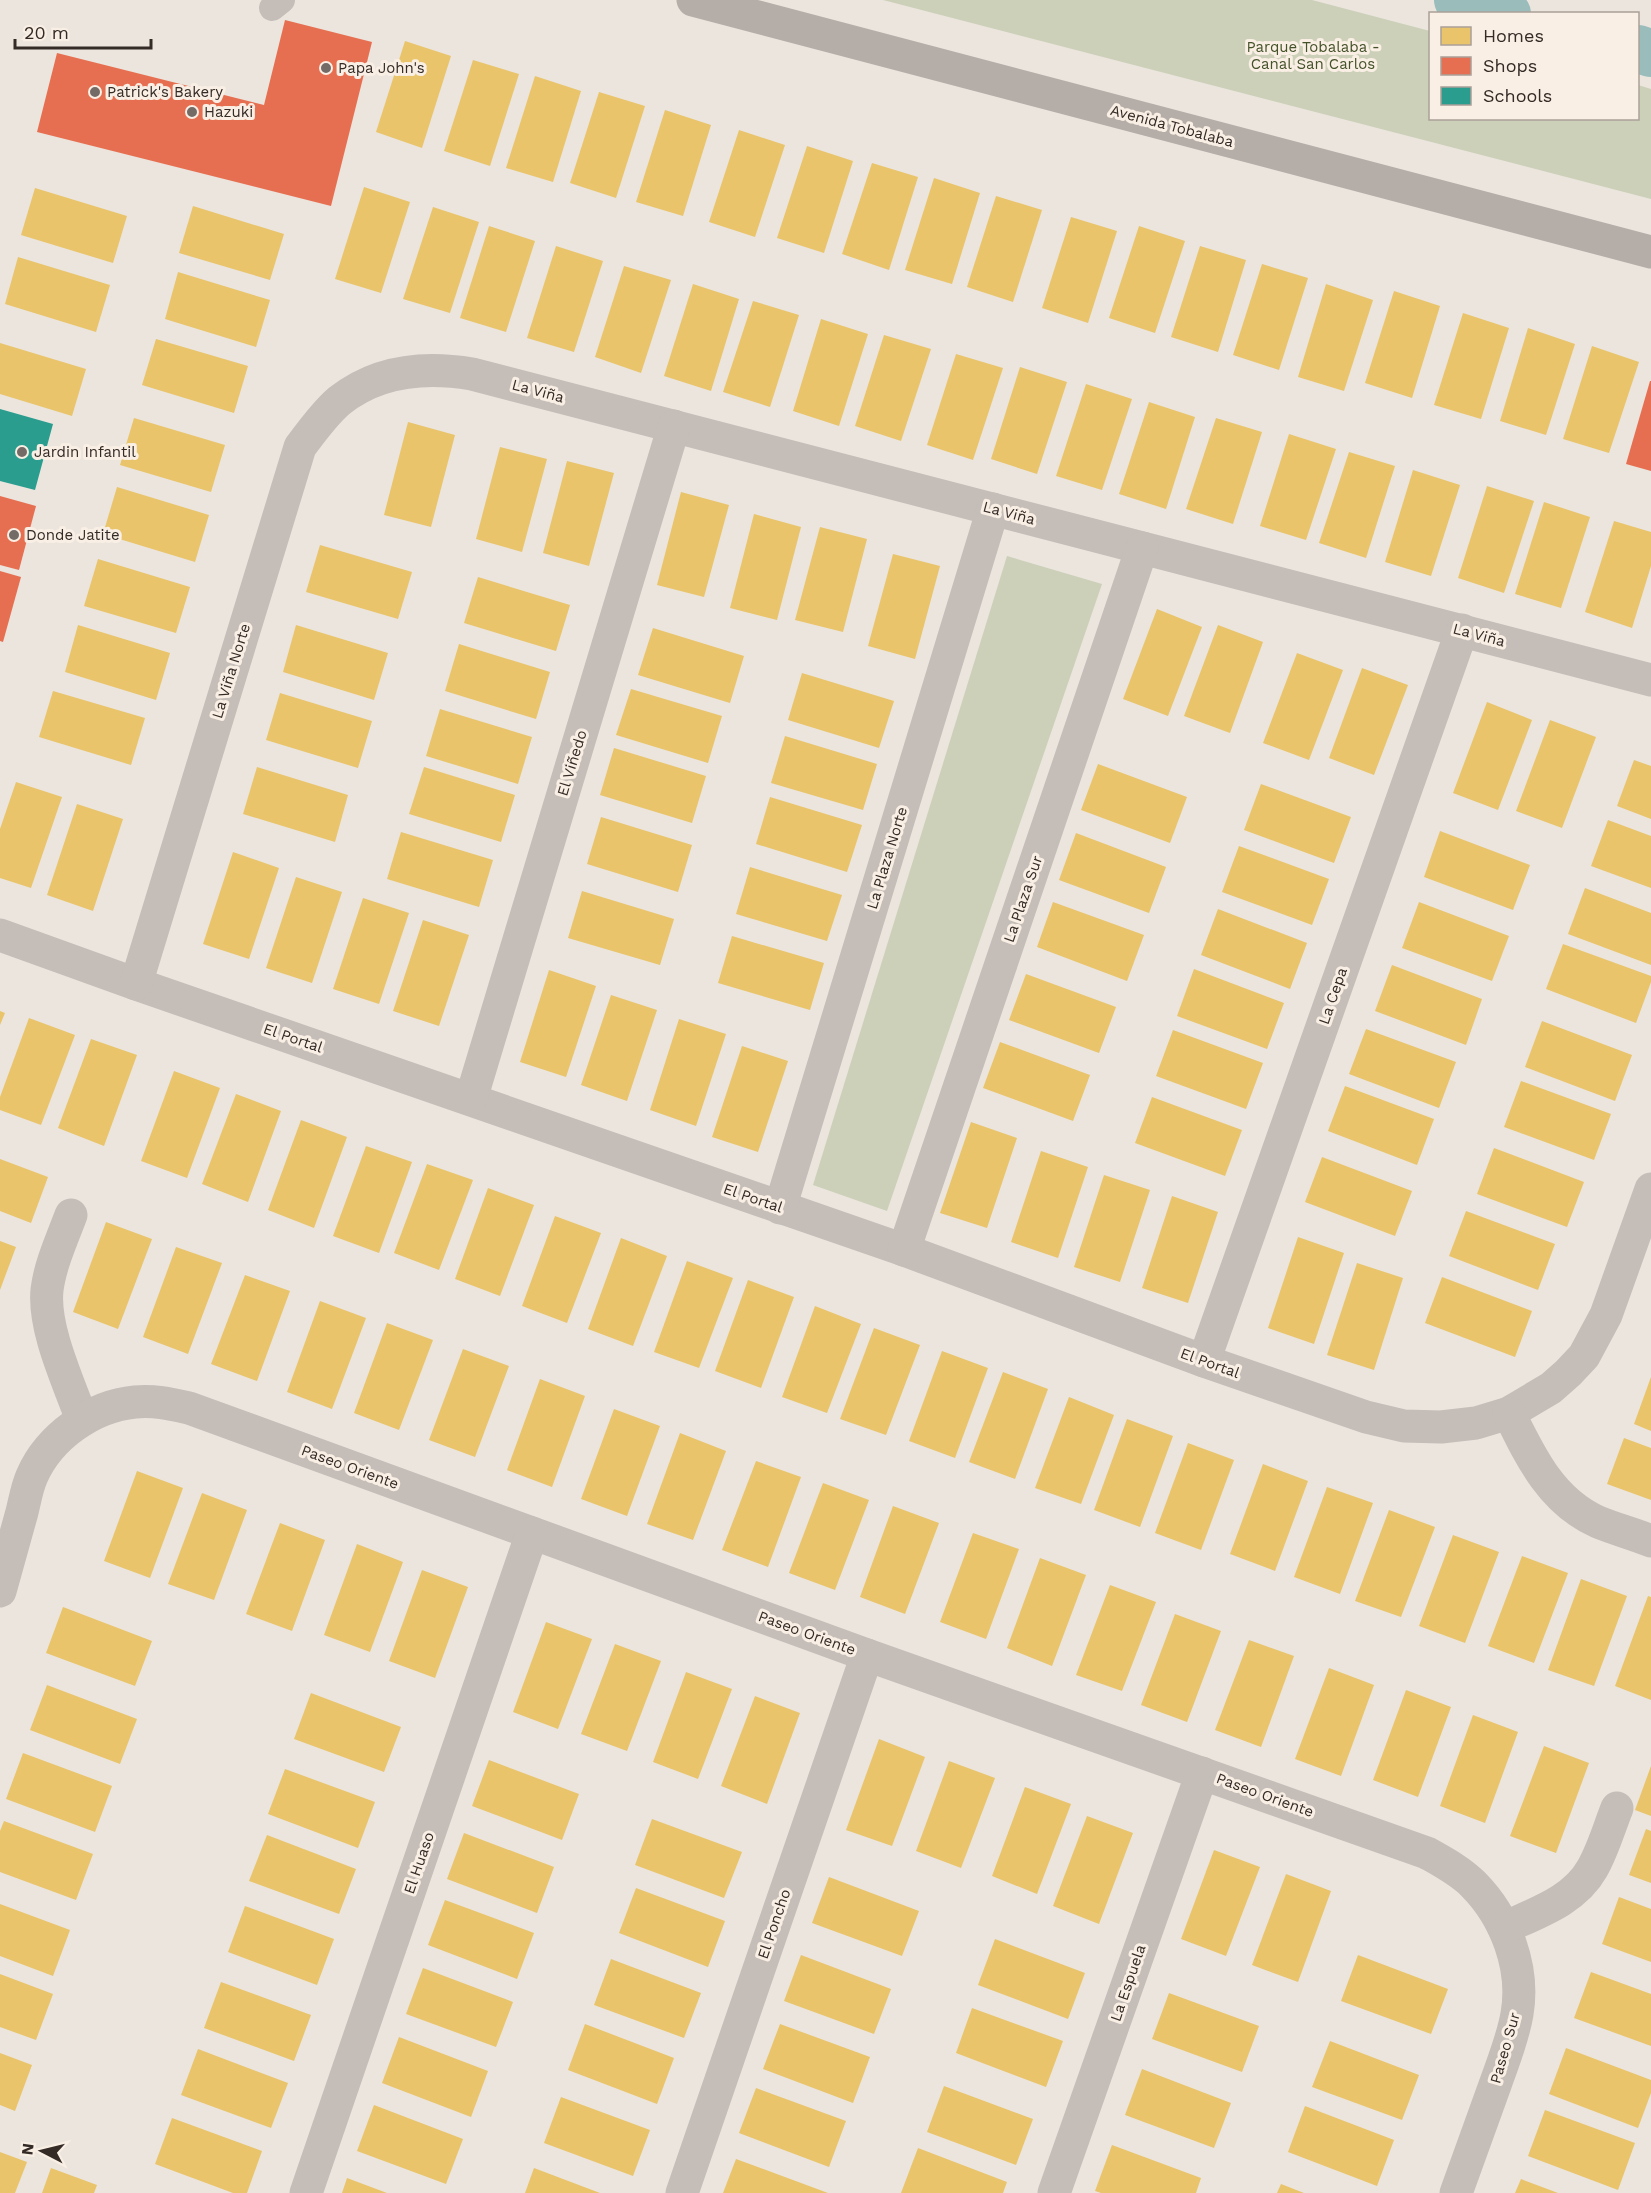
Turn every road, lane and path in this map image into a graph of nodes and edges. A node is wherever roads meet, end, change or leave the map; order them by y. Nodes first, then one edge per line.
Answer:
1 (271, 0) edge
2 (282, 0) edge
3 (693, 0) edge
4 (1651, 252) edge
5 (366, 385) joint
6 (674, 426) junction
7 (993, 509) junction
8 (1142, 548) junction
9 (1462, 630) junction
10 (1651, 680) edge
11 (0, 935) edge
12 (135, 984) junction
13 (471, 1099) junction
14 (1651, 1189) edge
15 (780, 1208) junction
16 (71, 1215) dead end
17 (904, 1250) junction
18 (1204, 1361) junction
19 (1509, 1413) junction
20 (82, 1420) junction
21 (532, 1533) junction
22 (1651, 1541) edge
23 (0, 1591) edge
24 (867, 1655) junction
25 (1202, 1773) junction
26 (1617, 1808) dead end
27 (1504, 1928) junction
28 (306, 2193) edge
29 (682, 2193) edge
30 (1054, 2193) edge
31 (1456, 2193) edge

1 - 2 lane
3 - 4 main road, Avenida Tobalaba
5 - 6 street, La Viña
5 - 12 street, La Viña Norte
6 - 7 street, La Viña
6 - 13 street, El Viñedo
7 - 8 street, La Viña
7 - 15 street, La Plaza Norte
8 - 9 street, La Viña
8 - 17 street, La Plaza Sur
9 - 10 street, La Viña
9 - 18 street, La Cepa
11 - 12 street, El Portal
12 - 13 street, El Portal
13 - 15 street, El Portal
14 - 19 street, El Portal
15 - 17 street, El Portal
16 - 20 street
17 - 18 street, El Portal
18 - 19 street, El Portal
19 - 22 street
20 - 21 street, Paseo Oriente
20 - 23 street, Paseo Oriente
21 - 24 street, Paseo Oriente
21 - 28 street, El Huaso
24 - 25 street, Paseo Oriente
24 - 29 street, El Poncho
25 - 27 street, Paseo Oriente
25 - 30 street, La Espuela
26 - 27 street
27 - 31 street, Paseo Sur

